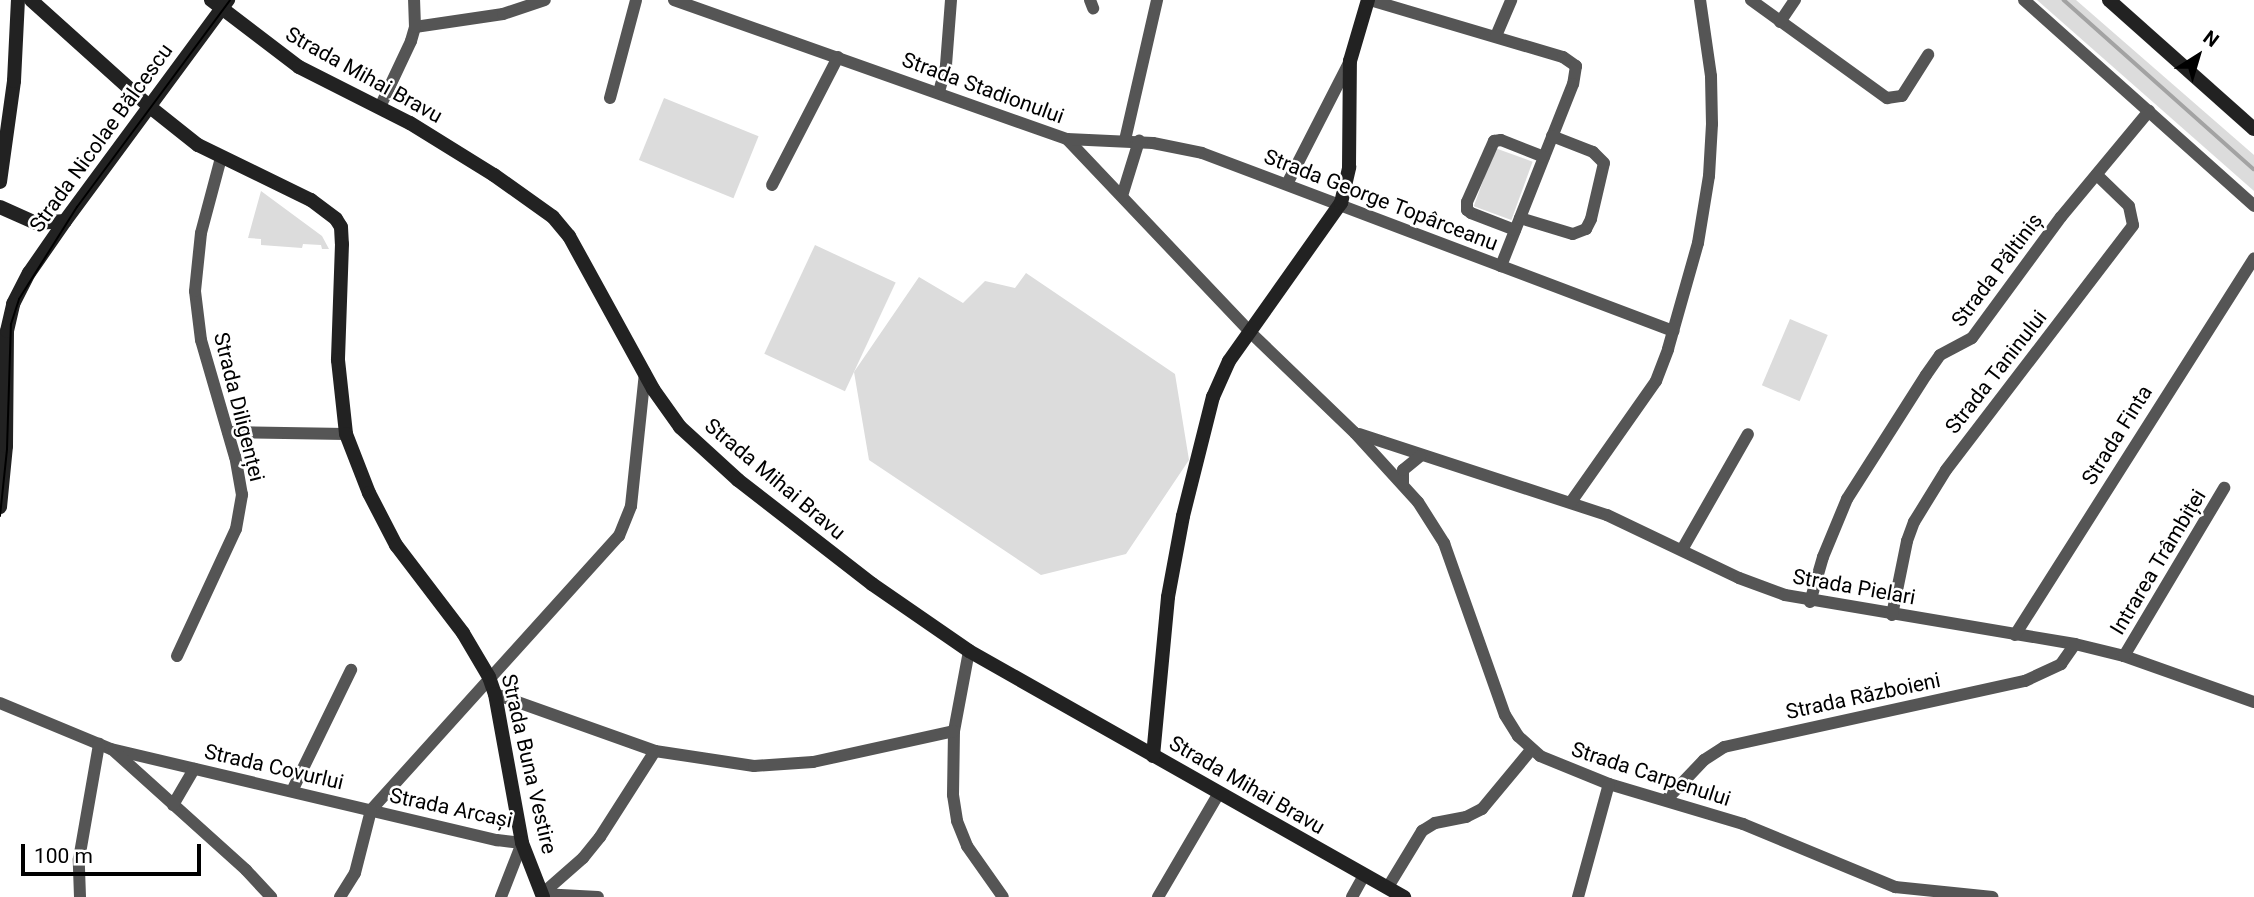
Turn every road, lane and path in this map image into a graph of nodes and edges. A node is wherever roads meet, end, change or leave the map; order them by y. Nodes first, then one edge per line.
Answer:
1 (18, 0) edge
2 (31, 0) edge
3 (414, 0) edge
4 (545, 0) edge
5 (636, 0) edge
6 (674, 0) edge
7 (951, 0) edge
8 (1157, 0) edge
9 (1369, 0) edge
10 (1511, 0) edge
11 (1700, 0) edge
12 (1751, 0) edge
13 (1795, 0) edge
14 (2024, 0) edge
15 (2109, 0) edge
16 (220, 3) edge
17 (1780, 22) junction
18 (415, 27) junction
19 (1496, 36) junction
20 (1928, 55) dead end
21 (838, 57) junction
22 (1350, 61) junction
23 (939, 93) junction
24 (610, 98) dead end
25 (148, 106) junction
26 (380, 107) junction
27 (2149, 111) junction
28 (2254, 129) edge
29 (1552, 136) junction
30 (1068, 139) junction
31 (1125, 140) junction
32 (1139, 141) junction
33 (1544, 157) junction
34 (220, 158) junction
35 (2097, 175) junction
36 (0, 182) edge
37 (1287, 184) junction
38 (772, 185) dead end
39 (1122, 196) junction
40 (1341, 203) junction
41 (2254, 206) edge
42 (0, 207) edge
43 (65, 221) junction
44 (1518, 224) junction
45 (2254, 257) edge
46 (1501, 266) junction
47 (1673, 331) junction
48 (1250, 332) junction
49 (645, 373) junction
50 (228, 432) junction
51 (1355, 433) junction
52 (346, 434) junction
53 (1748, 434) dead end
54 (1420, 456) junction
55 (1402, 484) junction
56 (2224, 488) dead end
57 (1571, 502) junction
58 (0, 507) edge
59 (1683, 548) junction
60 (1810, 602) junction
61 (1892, 615) junction
62 (2015, 635) junction
63 (2075, 645) junction
64 (970, 651) junction
65 (177, 656) dead end
66 (2124, 656) junction
67 (351, 670) dead end
68 (489, 677) junction
69 (495, 694) junction
70 (2254, 702) edge
71 (0, 704) edge
72 (954, 731) junction
73 (105, 746) junction
74 (1531, 750) junction
75 (655, 751) junction
76 (1153, 756) junction
77 (194, 769) junction
78 (1609, 784) junction
79 (292, 791) junction
80 (1219, 793) junction
81 (1666, 800) junction
82 (173, 806) junction
83 (371, 810) junction
84 (522, 843) junction
85 (1364, 875) junction
86 (1388, 887) junction
87 (1899, 892) edge
88 (542, 896) edge
89 (80, 897) edge
90 (271, 897) edge
91 (340, 897) edge
92 (501, 897) edge
93 (598, 897) edge
94 (1003, 897) edge
95 (1158, 897) edge
96 (1352, 897) edge
97 (1404, 897) edge
98 (1578, 897) edge
99 (1992, 897) edge

1 - 36 main road
2 - 25 main road
3 - 18 street
4 - 18 street
5 - 24 street
6 - 21 street, Strada Stadionului
7 - 23 street
8 - 31 street
9 - 19 street
9 - 22 main road
10 - 19 street
11 - 47 street
12 - 17 street
13 - 17 street
14 - 27 street
15 - 28 main road
16 - 25 main road, Strada Nicolae Bălcescu
16 - 26 main road, Strada Mihai Bravu
17 - 20 street
18 - 26 street
19 - 29 street
21 - 23 street, Strada Stadionului
21 - 38 street
22 - 37 street
22 - 40 main road
23 - 30 street, Strada Stadionului
25 - 34 main road
25 - 43 main road, Strada Nicolae Bălcescu
26 - 49 main road, Strada Mihai Bravu
27 - 35 street, Strada Păltiniș
27 - 41 street
29 - 33 street
29 - 44 street
30 - 31 street, Strada George Topârceanu
30 - 39 street, Strada Stadionului
31 - 32 street, Strada George Topârceanu
32 - 37 street, Strada George Topârceanu
32 - 39 street
33 - 44 street
33 - 44 street
34 - 50 street, Strada Diligenței
34 - 52 main road, Strada Buna Vestire
35 - 60 street, Strada Păltiniș
35 - 61 street, Strada Taninului
37 - 40 street, Strada George Topârceanu
39 - 48 street, Strada Stadionului
40 - 46 street, Strada George Topârceanu
40 - 48 main road
42 - 43 main road
43 - 58 main road, Strada Nicolae Bălcescu
44 - 46 street
45 - 62 street, Strada Finta
46 - 47 street, Strada George Topârceanu
47 - 57 street
48 - 51 street, Strada Pielari
48 - 76 main road
49 - 64 main road, Strada Mihai Bravu
49 - 68 street
50 - 52 street
50 - 65 street, Strada Diligenței
51 - 54 street, Strada Pielari
51 - 55 street, Strada Carpenului
52 - 68 main road, Strada Buna Vestire
53 - 59 street
54 - 55 street
54 - 57 street, Strada Pielari
55 - 74 street, Strada Carpenului
56 - 66 street, Intrarea Trâmbiței
57 - 59 street, Strada Pielari
59 - 60 street, Strada Pielari
60 - 61 street, Strada Pielari
61 - 62 street, Strada Pielari
62 - 63 street, Strada Pielari
63 - 66 street, Strada Pielari
63 - 81 street, Strada Războieni
64 - 72 street
64 - 76 main road, Strada Mihai Bravu
66 - 70 street, Strada Pielari
67 - 79 street
68 - 69 main road, Strada Buna Vestire
68 - 83 street
69 - 75 street
69 - 84 main road, Strada Buna Vestire
71 - 73 street, Strada Covurlui
72 - 75 street
72 - 94 street
73 - 77 street, Strada Covurlui
73 - 82 street
73 - 89 street
74 - 78 street, Strada Carpenului
74 - 86 street
75 - 88 street
76 - 80 main road, Strada Mihai Bravu
77 - 79 street, Strada Covurlui
77 - 82 street
78 - 81 street, Strada Carpenului
78 - 98 street
79 - 83 street, Strada Covurlui
80 - 85 main road, Strada Mihai Bravu
80 - 95 street
81 - 87 street, Strada Carpenului
82 - 90 street
83 - 84 street, Strada Arcași
83 - 91 street
84 - 88 main road, Strada Buna Vestire
84 - 92 street
85 - 86 main road, Strada Mihai Bravu
85 - 96 street
86 - 97 main road, Strada Mihai Bravu
87 - 99 street, Strada Carpenului
88 - 93 street

